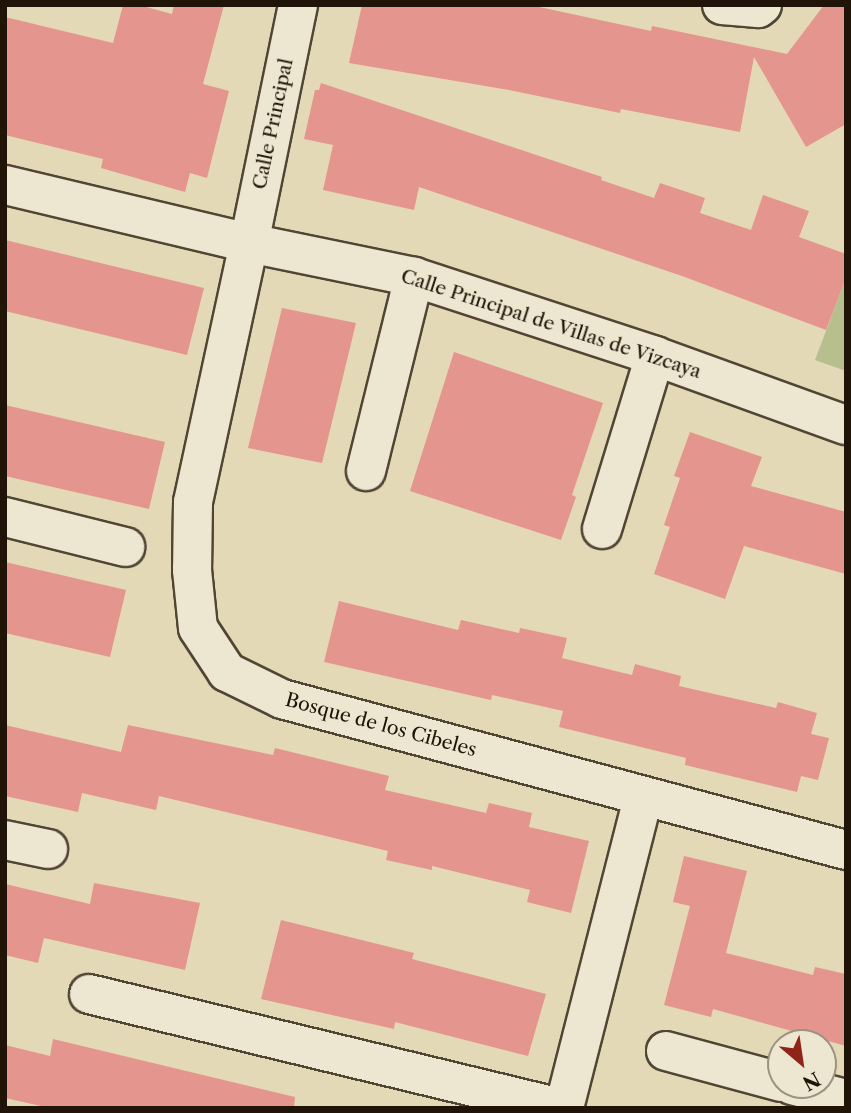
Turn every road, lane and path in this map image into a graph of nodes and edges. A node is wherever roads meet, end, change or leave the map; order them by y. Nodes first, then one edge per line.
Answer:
1 (298, 5) edge
2 (722, 5) edge
3 (762, 5) edge
4 (5, 185) edge
5 (248, 243) junction
6 (414, 277) junction
7 (655, 356) junction
8 (846, 425) edge
9 (366, 471) dead end
10 (5, 517) edge
11 (602, 529) dead end
12 (125, 547) dead end
13 (643, 797) junction
14 (5, 840) edge
15 (48, 849) dead end
16 (846, 850) edge
17 (89, 993) dead end
18 (666, 1051) dead end
19 (767, 1078) edge
20 (564, 1108) edge

1 - 5 street, Calle Principal
2 - 3 street
4 - 5 street, Calle Principal de Villas de Vizcaya
5 - 6 street, Calle Principal de Villas de Vizcaya
5 - 13 street, Bosque de los Cibeles
6 - 7 street, Calle Principal de Villas de Vizcaya
6 - 9 street
7 - 8 street, Calle Principal de Villas de Vizcaya
7 - 11 street
10 - 12 street
13 - 16 street, Bosque de los Cibeles
13 - 20 street
14 - 15 street
17 - 20 street
18 - 19 street

